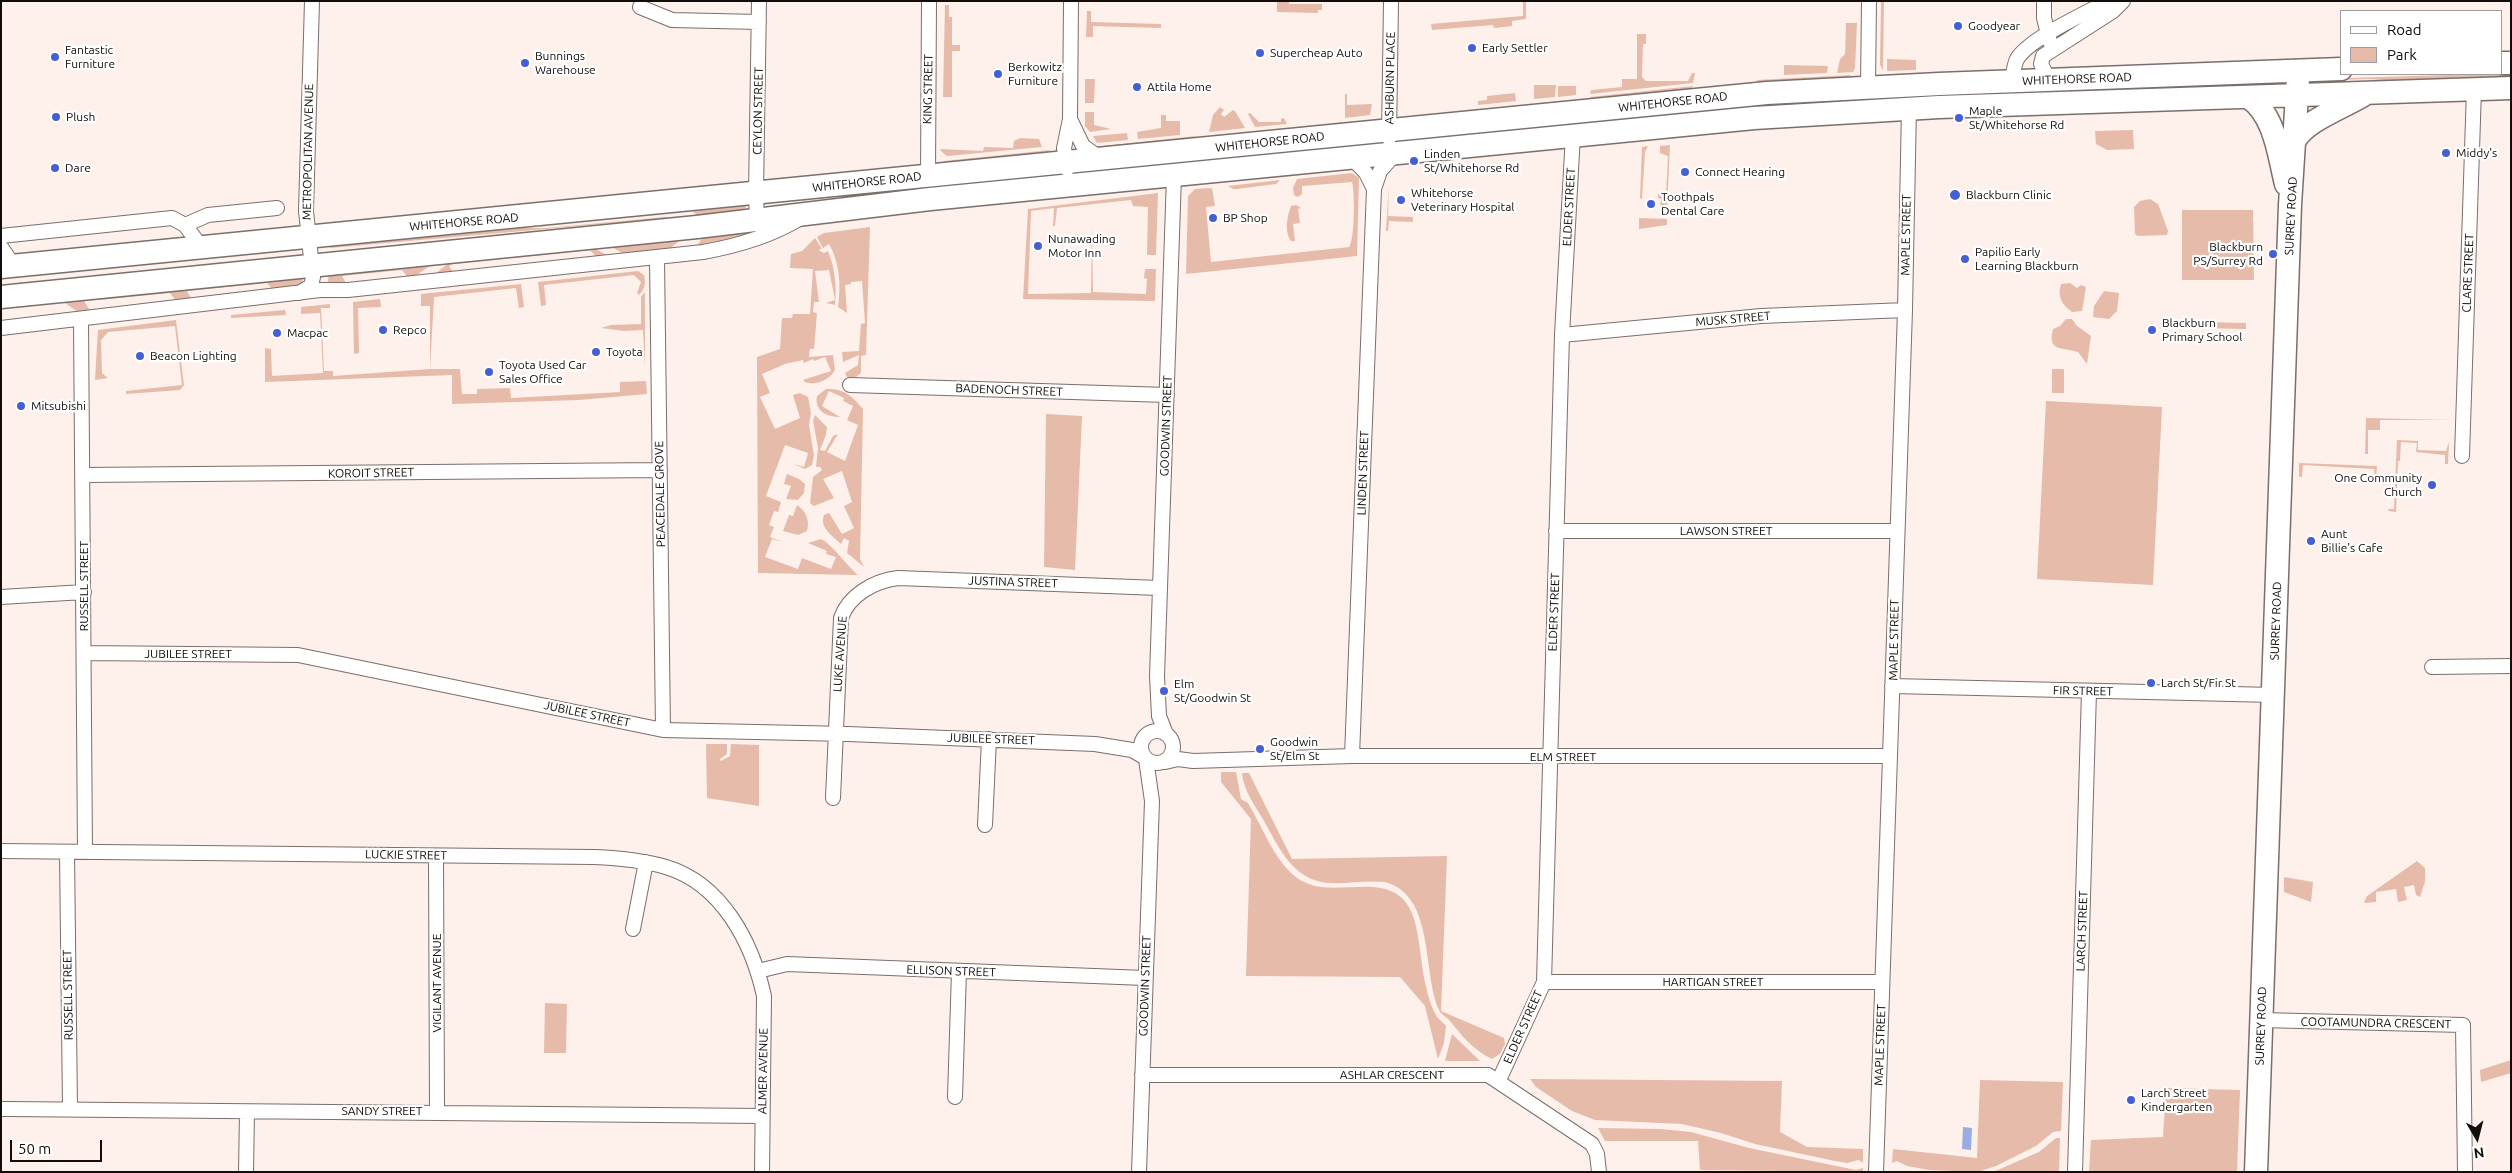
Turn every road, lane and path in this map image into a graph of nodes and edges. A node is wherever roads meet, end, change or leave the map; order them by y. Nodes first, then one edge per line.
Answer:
1 (312, 1) edge
2 (759, 1) edge
3 (929, 1) edge
4 (1071, 1) edge
5 (1390, 1) edge
6 (1868, 1) edge
7 (2044, 1) edge
8 (2108, 1) edge
9 (2123, 1) edge
10 (640, 6) dead end
11 (759, 22) junction
12 (2048, 34) junction
13 (2052, 48) junction
14 (2340, 69) edge
15 (2298, 71) junction
16 (2049, 80) junction
17 (2012, 81) junction
18 (1939, 84) junction
19 (1868, 87) junction
20 (2511, 88) edge
21 (2474, 89) junction
22 (2368, 92) junction
23 (2297, 95) junction
24 (2248, 96) junction
25 (2033, 104) junction
26 (1939, 107) junction
27 (1909, 108) junction
28 (1070, 119) junction
29 (1389, 130) junction
30 (1573, 134) junction
31 (2295, 140) junction
32 (1392, 154) junction
33 (1352, 158) junction
34 (1103, 159) junction
35 (1064, 163) junction
36 (928, 176) junction
37 (1174, 176) junction
38 (1084, 185) junction
39 (1374, 189) junction
40 (756, 194) junction
41 (676, 202) junction
42 (2290, 205) junction
43 (277, 208) dead end
44 (806, 215) junction
45 (757, 220) junction
46 (184, 225) junction
47 (697, 227) junction
48 (1, 236) edge
49 (308, 236) junction
50 (1, 247) edge
51 (202, 248) junction
52 (657, 258) junction
53 (312, 265) junction
54 (7, 267) edge
55 (296, 294) junction
56 (1, 297) edge
57 (1905, 310) junction
58 (81, 320) junction
59 (1, 328) edge
60 (1562, 335) junction
61 (850, 385) dead end
62 (1167, 395) junction
63 (2462, 456) dead end
64 (660, 470) junction
65 (83, 475) junction
66 (1556, 531) junction
67 (1896, 531) junction
68 (869, 586) joint
69 (1159, 588) junction
70 (84, 592) junction
71 (1, 596) edge
72 (84, 653) junction
73 (2511, 666) edge
74 (2432, 667) dead end
75 (1156, 676) junction
76 (1892, 686) junction
77 (2088, 691) junction
78 (2274, 695) junction
79 (663, 730) junction
80 (835, 733) junction
81 (1147, 735) junction
82 (1169, 737) junction
83 (989, 739) junction
84 (1095, 744) junction
85 (1352, 756) junction
86 (1890, 756) junction
87 (1550, 757) junction
88 (1145, 758) junction
89 (1236, 758) junction
90 (1164, 762) junction
91 (833, 798) dead end
92 (1152, 801) junction
93 (985, 824) dead end
94 (1, 851) edge
95 (67, 852) junction
96 (85, 852) junction
97 (436, 856) junction
98 (646, 862) junction
99 (633, 929) dead end
100 (758, 971) junction
101 (959, 971) junction
102 (1145, 978) junction
103 (1544, 982) junction
104 (1882, 982) junction
105 (2262, 1020) junction
106 (1142, 1075) junction
107 (1499, 1080) junction
108 (955, 1097) dead end
109 (1, 1109) edge
110 (70, 1109) junction
111 (437, 1111) junction
112 (247, 1112) junction
113 (762, 1116) junction
114 (246, 1172) edge
115 (762, 1172) edge
116 (1139, 1172) edge
117 (1599, 1172) edge
118 (1876, 1172) edge
119 (2075, 1172) edge
120 (2256, 1172) edge
121 (2465, 1172) edge

1 - 49 street, METROPOLITAN AVENUE
2 - 11 street, CEYLON STREET
3 - 36 street, KING STREET
4 - 28 street
5 - 29 street, ASHBURN PLACE
6 - 19 street
7 - 12 street
8 - 12 street
9 - 13 street
10 - 11 street
11 - 40 street, CEYLON STREET
12 - 13 street
12 - 17 street
13 - 16 street
14 - 15 main road, WHITEHORSE ROAD
15 - 16 main road, WHITEHORSE ROAD
15 - 23 main road, SURREY ROAD
16 - 17 main road, WHITEHORSE ROAD
17 - 18 main road, WHITEHORSE ROAD
17 - 25 main road
18 - 19 main road, WHITEHORSE ROAD
18 - 26 main road
19 - 29 main road, WHITEHORSE ROAD
20 - 21 main road, WHITEHORSE ROAD
21 - 22 main road, WHITEHORSE ROAD
21 - 63 street, CLARE STREET
22 - 23 main road, WHITEHORSE ROAD
22 - 31 main road
23 - 24 main road, WHITEHORSE ROAD
23 - 31 main road, SURREY ROAD
24 - 25 main road, WHITEHORSE ROAD
24 - 42 main road
25 - 26 main road, WHITEHORSE ROAD
26 - 27 main road, WHITEHORSE ROAD
27 - 30 main road, WHITEHORSE ROAD
27 - 57 street, MAPLE STREET
28 - 34 street
28 - 35 street
29 - 32 street, ASHBURN PLACE
29 - 34 main road, WHITEHORSE ROAD
30 - 32 main road, WHITEHORSE ROAD
30 - 60 street, ELDER STREET
31 - 42 main road, SURREY ROAD
32 - 33 main road, WHITEHORSE ROAD
32 - 39 street, LINDEN STREET
33 - 37 main road, WHITEHORSE ROAD
33 - 39 street
34 - 35 main road, WHITEHORSE ROAD
35 - 36 main road, WHITEHORSE ROAD
35 - 38 street
36 - 40 main road, WHITEHORSE ROAD
37 - 38 main road, WHITEHORSE ROAD
37 - 62 street, GOODWIN STREET
38 - 44 main road, WHITEHORSE ROAD
39 - 85 street, LINDEN STREET
40 - 41 main road, WHITEHORSE ROAD
40 - 45 street, CEYLON STREET
41 - 47 main road
41 - 49 main road, WHITEHORSE ROAD
42 - 78 main road, SURREY ROAD
43 - 46 street
44 - 45 main road, WHITEHORSE ROAD
44 - 52 street, WHITEHORSE ROAD
45 - 47 main road, WHITEHORSE ROAD
46 - 48 street
46 - 51 street
47 - 53 main road, WHITEHORSE ROAD
49 - 51 main road, WHITEHORSE ROAD
49 - 53 street, METROPOLITAN AVENUE
50 - 54 street, WHITEHORSE ROAD
51 - 54 main road, WHITEHORSE ROAD
52 - 55 street, WHITEHORSE ROAD
52 - 64 street, PEACEDALE GROVE
53 - 55 street, METROPOLITAN AVENUE
53 - 56 main road, WHITEHORSE ROAD
55 - 58 street, WHITEHORSE ROAD
57 - 60 street, MUSK STREET
57 - 67 street, MAPLE STREET
58 - 59 street, WHITEHORSE ROAD
58 - 65 street, RUSSELL STREET
60 - 66 street, ELDER STREET
61 - 62 street, BADENOCH STREET
62 - 69 street, GOODWIN STREET
64 - 65 street, KOROIT STREET
64 - 79 street, PEACEDALE GROVE
65 - 70 street, RUSSELL STREET
66 - 67 street, LAWSON STREET
66 - 87 street, ELDER STREET
67 - 76 street, MAPLE STREET
68 - 69 street, JUSTINA STREET
68 - 80 street, LUKE AVENUE
69 - 75 street, GOODWIN STREET
70 - 71 street
70 - 72 street, RUSSELL STREET
72 - 79 street, JUBILEE STREET
72 - 96 street, RUSSELL STREET
73 - 74 street
75 - 81 street, GOODWIN STREET
75 - 82 street, GOODWIN STREET
76 - 77 street, FIR STREET
76 - 86 street, MAPLE STREET
77 - 78 street, FIR STREET
77 - 119 street, LARCH STREET
78 - 105 main road, SURREY ROAD
79 - 80 street, JUBILEE STREET
80 - 83 street, JUBILEE STREET
80 - 91 street, LUKE AVENUE
81 - 82 street
81 - 84 street, JUBILEE STREET
81 - 88 street
82 - 89 street, ELM STREET
82 - 90 street
83 - 84 street, JUBILEE STREET
83 - 93 street
84 - 88 street, JUBILEE STREET
85 - 87 street, ELM STREET
85 - 89 street, ELM STREET
86 - 87 street, ELM STREET
86 - 104 street, MAPLE STREET
87 - 103 street, ELDER STREET
88 - 90 street
88 - 92 street, GOODWIN STREET
89 - 90 street, ELM STREET
90 - 92 street, GOODWIN STREET
92 - 102 street, GOODWIN STREET
94 - 95 street, LUCKIE STREET
95 - 96 street, LUCKIE STREET
95 - 110 street, RUSSELL STREET
96 - 97 street, LUCKIE STREET
97 - 98 street, LUCKIE STREET
97 - 111 street, VIGILANT AVENUE
98 - 99 street
98 - 100 street, LUCKIE STREET
100 - 101 street, ELLISON STREET
100 - 113 street, ALMER AVENUE
101 - 102 street, ELLISON STREET
101 - 108 street
102 - 106 street, GOODWIN STREET
103 - 104 street, HARTIGAN STREET
103 - 107 street, ELDER STREET
104 - 118 street, MAPLE STREET
105 - 120 main road, SURREY ROAD
105 - 121 street, COOTAMUNDRA CRESCENT
106 - 107 street, ASHLAR CRESCENT
106 - 116 street, GOODWIN STREET
107 - 117 street, ASHLAR CRESCENT
109 - 110 street, SANDY STREET
110 - 112 street, SANDY STREET
111 - 112 street, SANDY STREET
111 - 113 street, SANDY STREET
112 - 114 street
113 - 115 street, ALMER AVENUE

